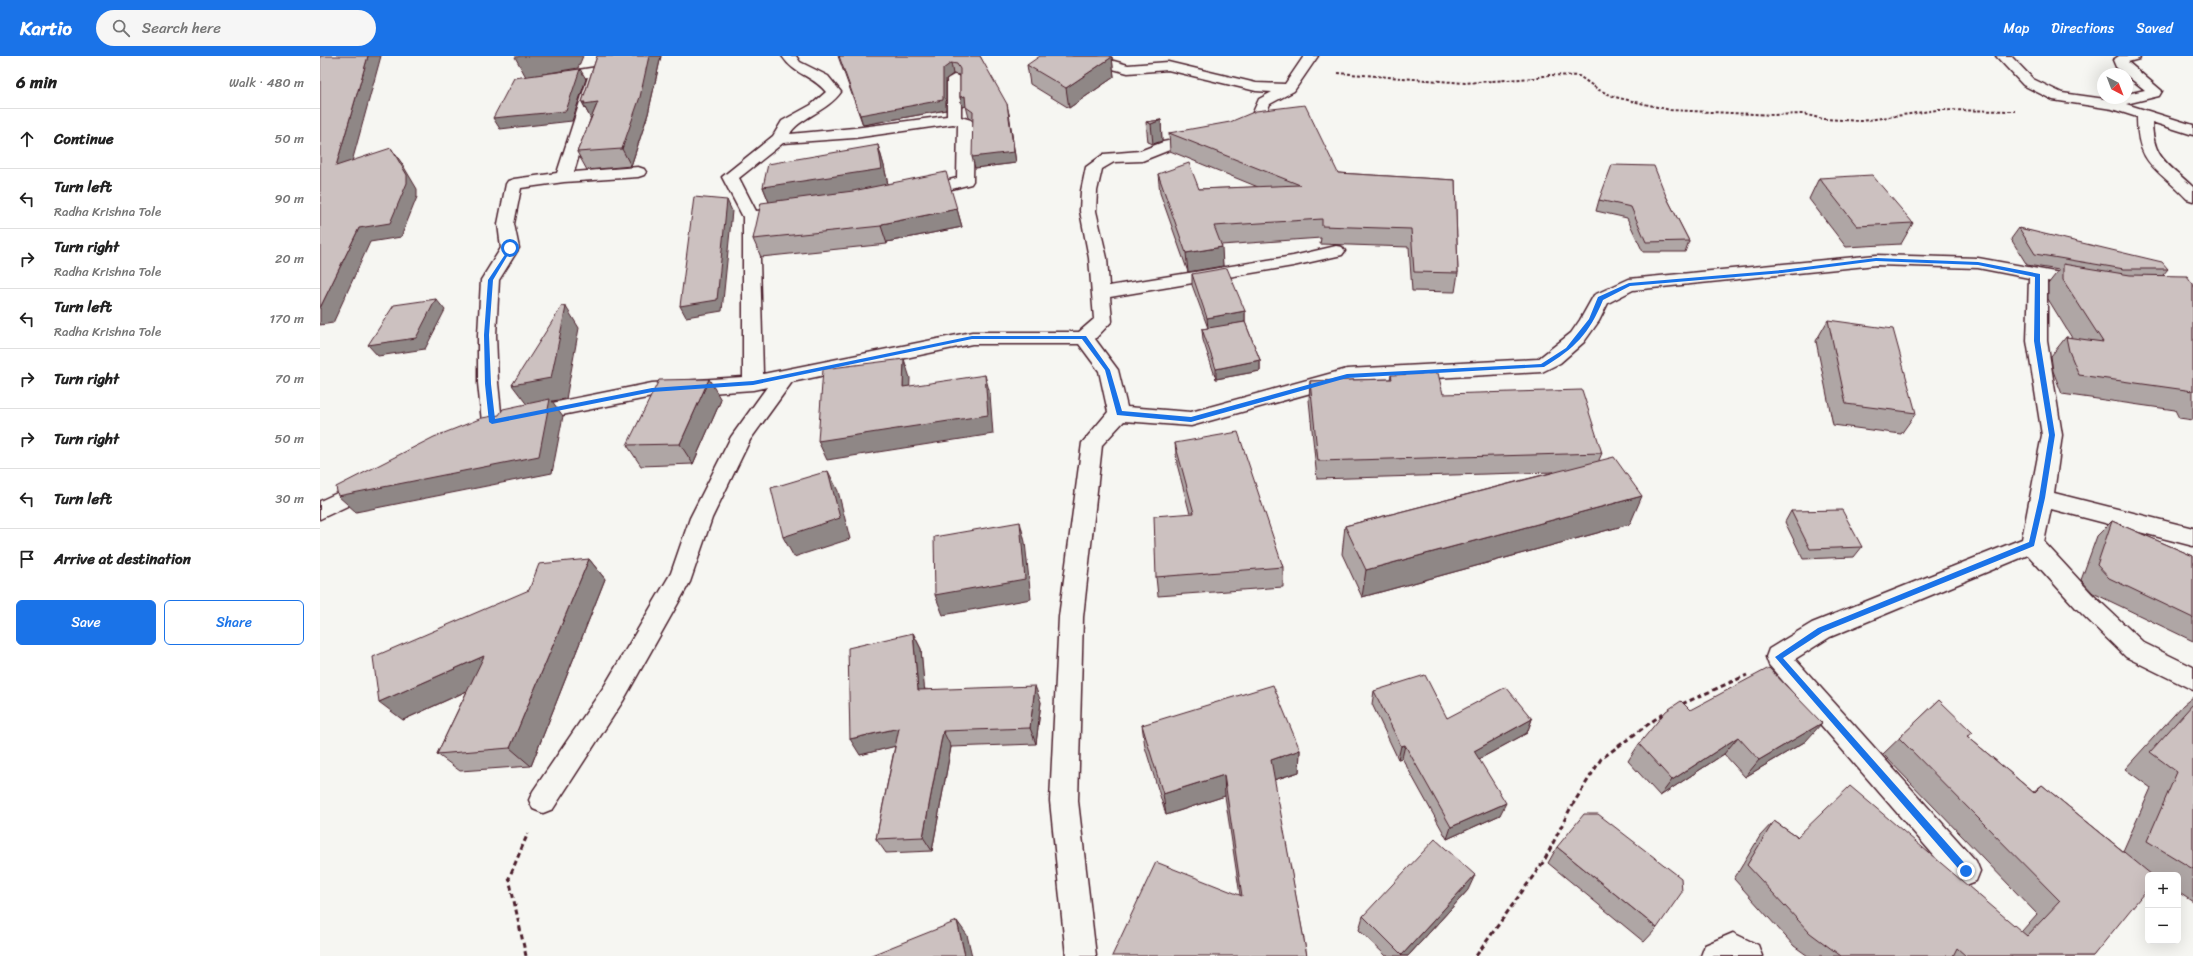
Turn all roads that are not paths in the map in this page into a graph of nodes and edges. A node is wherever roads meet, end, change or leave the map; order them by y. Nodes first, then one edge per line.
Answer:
1 (789, 56) edge
2 (1080, 56) edge
3 (1312, 56) edge
4 (2003, 56) edge
5 (2134, 56) edge
6 (954, 79) dead end
7 (536, 80) edge
8 (1289, 88) junction
9 (2114, 105) junction
10 (2144, 115) junction
11 (954, 119) junction
12 (2193, 130) edge
13 (779, 139) junction
14 (638, 172) dead end
15 (564, 177) junction
16 (905, 194) edge
17 (2193, 196) edge
18 (803, 211) edge
19 (751, 216) junction
20 (1336, 251) dead end
21 (2038, 275) junction
22 (2100, 285) edge
23 (1101, 293) junction
24 (1084, 338) junction
25 (786, 376) junction
26 (753, 383) junction
27 (1119, 413) junction
28 (382, 479) edge
29 (2042, 498) junction
30 (320, 511) edge
31 (2193, 537) edge
32 (2032, 544) junction
33 (2193, 679) edge
34 (543, 800) road end
35 (1966, 871) dead end
36 (1081, 956) edge
37 (1716, 956) edge
38 (1747, 956) edge

1 - 13 street
2 - 8 street
3 - 8 street
4 - 9 street
5 - 9 street
6 - 11 street
7 - 15 street
8 - 23 street
9 - 10 street
10 - 12 street
10 - 17 street
11 - 13 street
11 - 16 street
13 - 19 street
14 - 15 street
15 - 26 street
18 - 19 street
19 - 26 street
20 - 23 street
21 - 22 street
21 - 27 street
21 - 29 street
23 - 24 street
24 - 25 street
24 - 27 street
25 - 26 street
25 - 34 street
27 - 36 street
28 - 30 street
29 - 31 street
29 - 32 street
32 - 33 street
32 - 35 street
37 - 38 street

